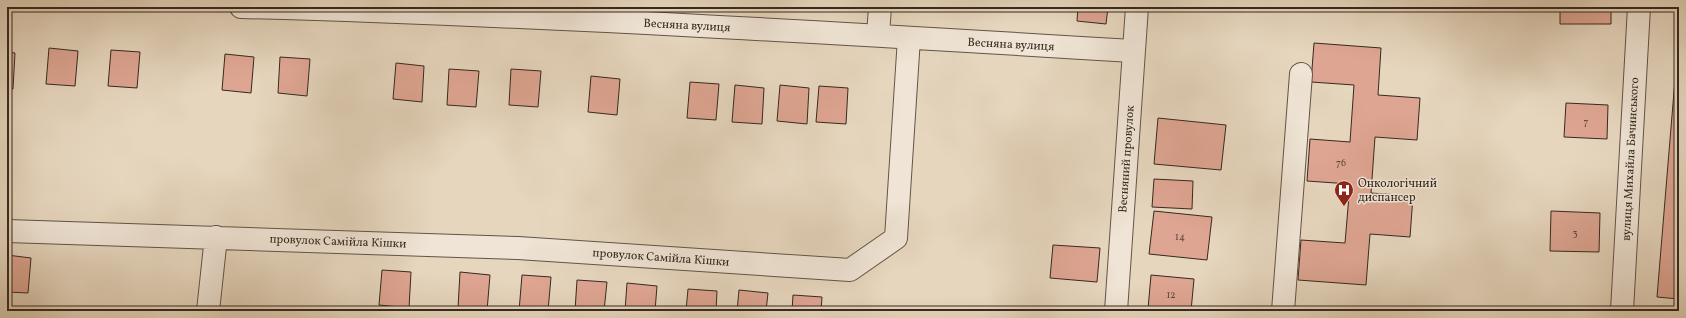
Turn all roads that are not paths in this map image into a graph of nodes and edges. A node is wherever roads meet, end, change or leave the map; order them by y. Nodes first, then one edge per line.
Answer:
1 (241, 7) edge
2 (880, 7) edge
3 (1137, 7) edge
4 (1639, 7) edge
5 (371, 9) edge
6 (623, 14) edge
7 (878, 35) junction
8 (909, 38) junction
9 (1133, 51) junction
10 (1300, 74) dead end
11 (7, 231) edge
12 (216, 237) junction
13 (208, 311) edge
14 (1116, 311) edge
15 (1284, 311) edge
16 (1622, 311) edge

1 - 5 street, Весняна вулиця
2 - 7 street
3 - 9 street, Весняний провулок
4 - 16 street, вулиця Михайла Бачинського
5 - 6 street, Весняна вулиця
6 - 7 street, Весняна вулиця
7 - 8 street, Весняна вулиця
8 - 9 street, Весняна вулиця
8 - 12 street, провулок Самійла Кішки
9 - 14 street, Весняний провулок
10 - 15 street
11 - 12 street, провулок Самійла Кішки
12 - 13 street

